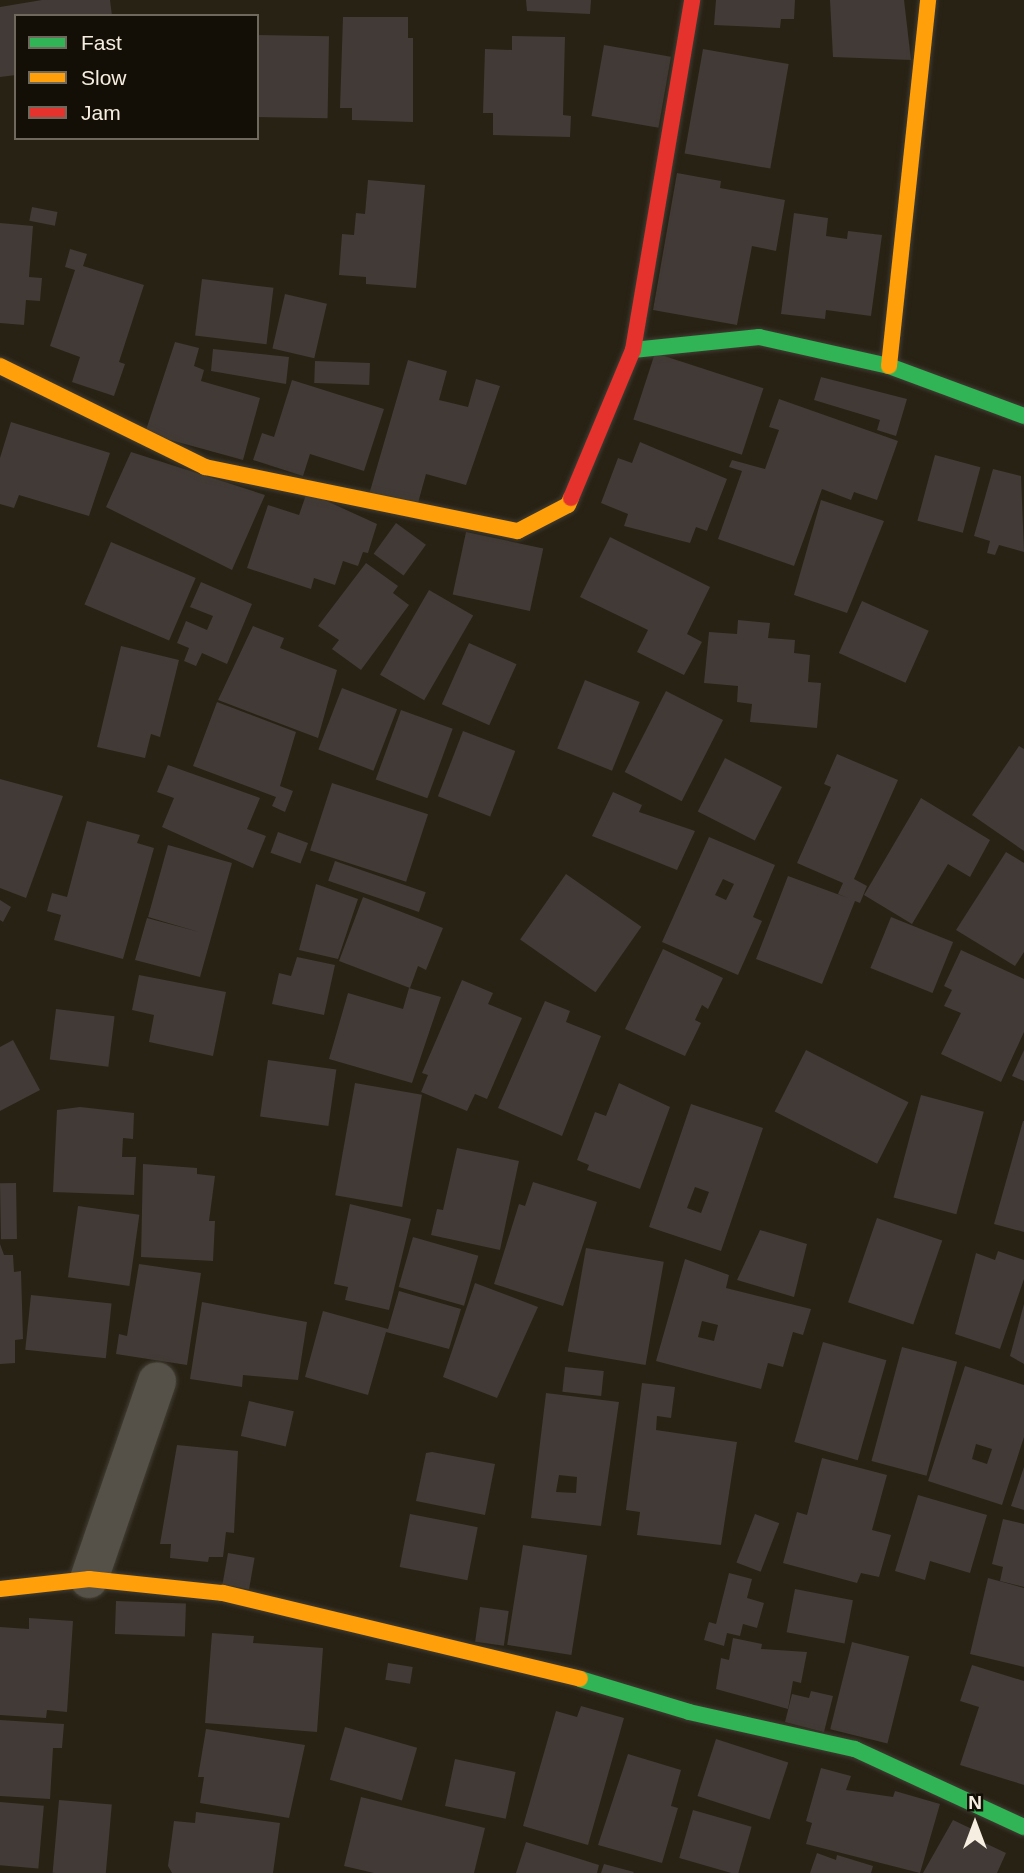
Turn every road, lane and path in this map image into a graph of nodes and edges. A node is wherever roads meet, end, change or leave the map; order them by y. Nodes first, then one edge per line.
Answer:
1 (692, 0) edge
2 (928, 0) edge
3 (633, 350) junction
4 (0, 366) edge
5 (889, 366) junction
6 (1024, 416) edge
7 (157, 1381) dead end
8 (89, 1579) junction
9 (0, 1589) edge
10 (1024, 1827) edge

1 - 3 street
2 - 5 street
3 - 4 street
3 - 5 street
5 - 6 street
7 - 8 street
8 - 9 street
8 - 10 street

